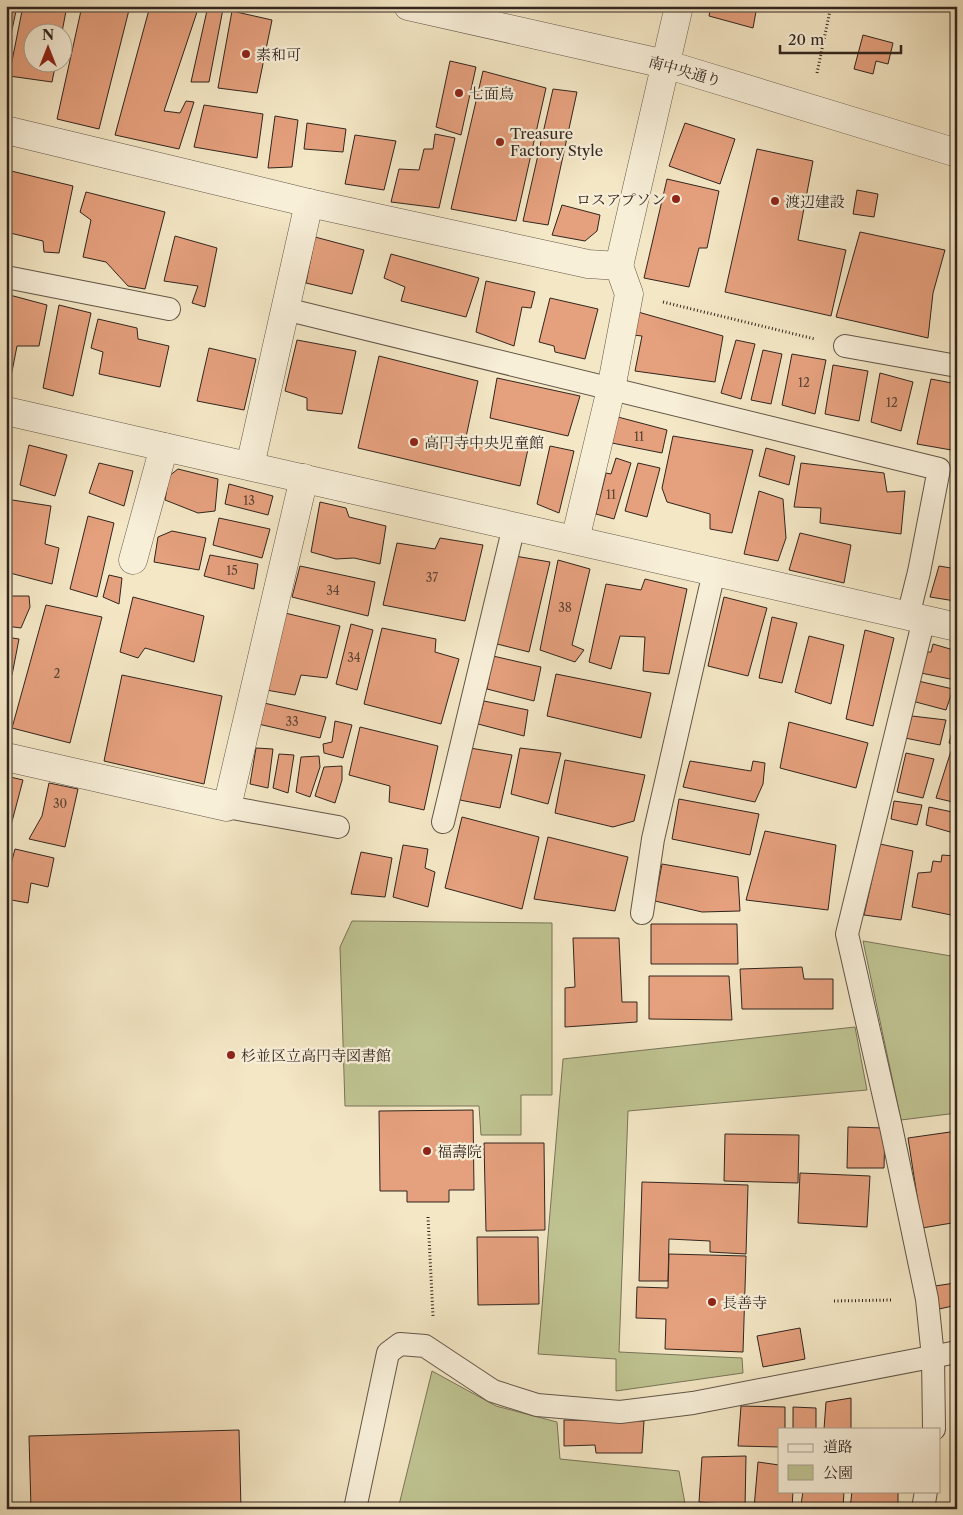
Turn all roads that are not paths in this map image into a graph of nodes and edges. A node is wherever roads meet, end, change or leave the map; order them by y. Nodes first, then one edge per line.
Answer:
1 (408, 6) edge
2 (678, 6) edge
3 (666, 64) junction
4 (6, 130) edge
5 (957, 153) edge
6 (309, 202) junction
7 (619, 266) junction
8 (6, 277) edge
9 (169, 309) dead end
10 (285, 309) junction
11 (845, 346) dead end
12 (957, 366) edge
13 (611, 390) junction
14 (6, 411) edge
15 (164, 447) junction
16 (250, 466) junction
17 (948, 471) edge
18 (304, 478) junction
19 (514, 526) junction
20 (575, 540) junction
21 (133, 560) dead end
22 (714, 572) junction
23 (916, 618) junction
24 (957, 627) edge
25 (6, 757) edge
26 (227, 807) junction
27 (443, 822) dead end
28 (338, 827) dead end
29 (642, 913) dead end
30 (957, 1352) edge
31 (933, 1356) junction
32 (934, 1428) edge
33 (926, 1492) edge
34 (355, 1509) edge
35 (923, 1509) edge

1 - 3 street, 南中央通り
2 - 3 street
3 - 5 street, 南中央通り
3 - 7 street
4 - 6 street
6 - 7 street
6 - 10 street
7 - 13 street
8 - 9 lane
10 - 13 lane
10 - 16 street
11 - 12 lane
13 - 17 lane
13 - 20 street
14 - 15 street
15 - 16 street
15 - 21 street
16 - 18 street
17 - 23 lane
18 - 19 street
18 - 26 street
19 - 20 street
19 - 27 lane
20 - 22 street
22 - 23 street
22 - 29 lane
23 - 24 street
23 - 31 lane
25 - 26 street
26 - 28 lane
30 - 31 lane
31 - 32 lane
31 - 34 lane
33 - 35 lane

